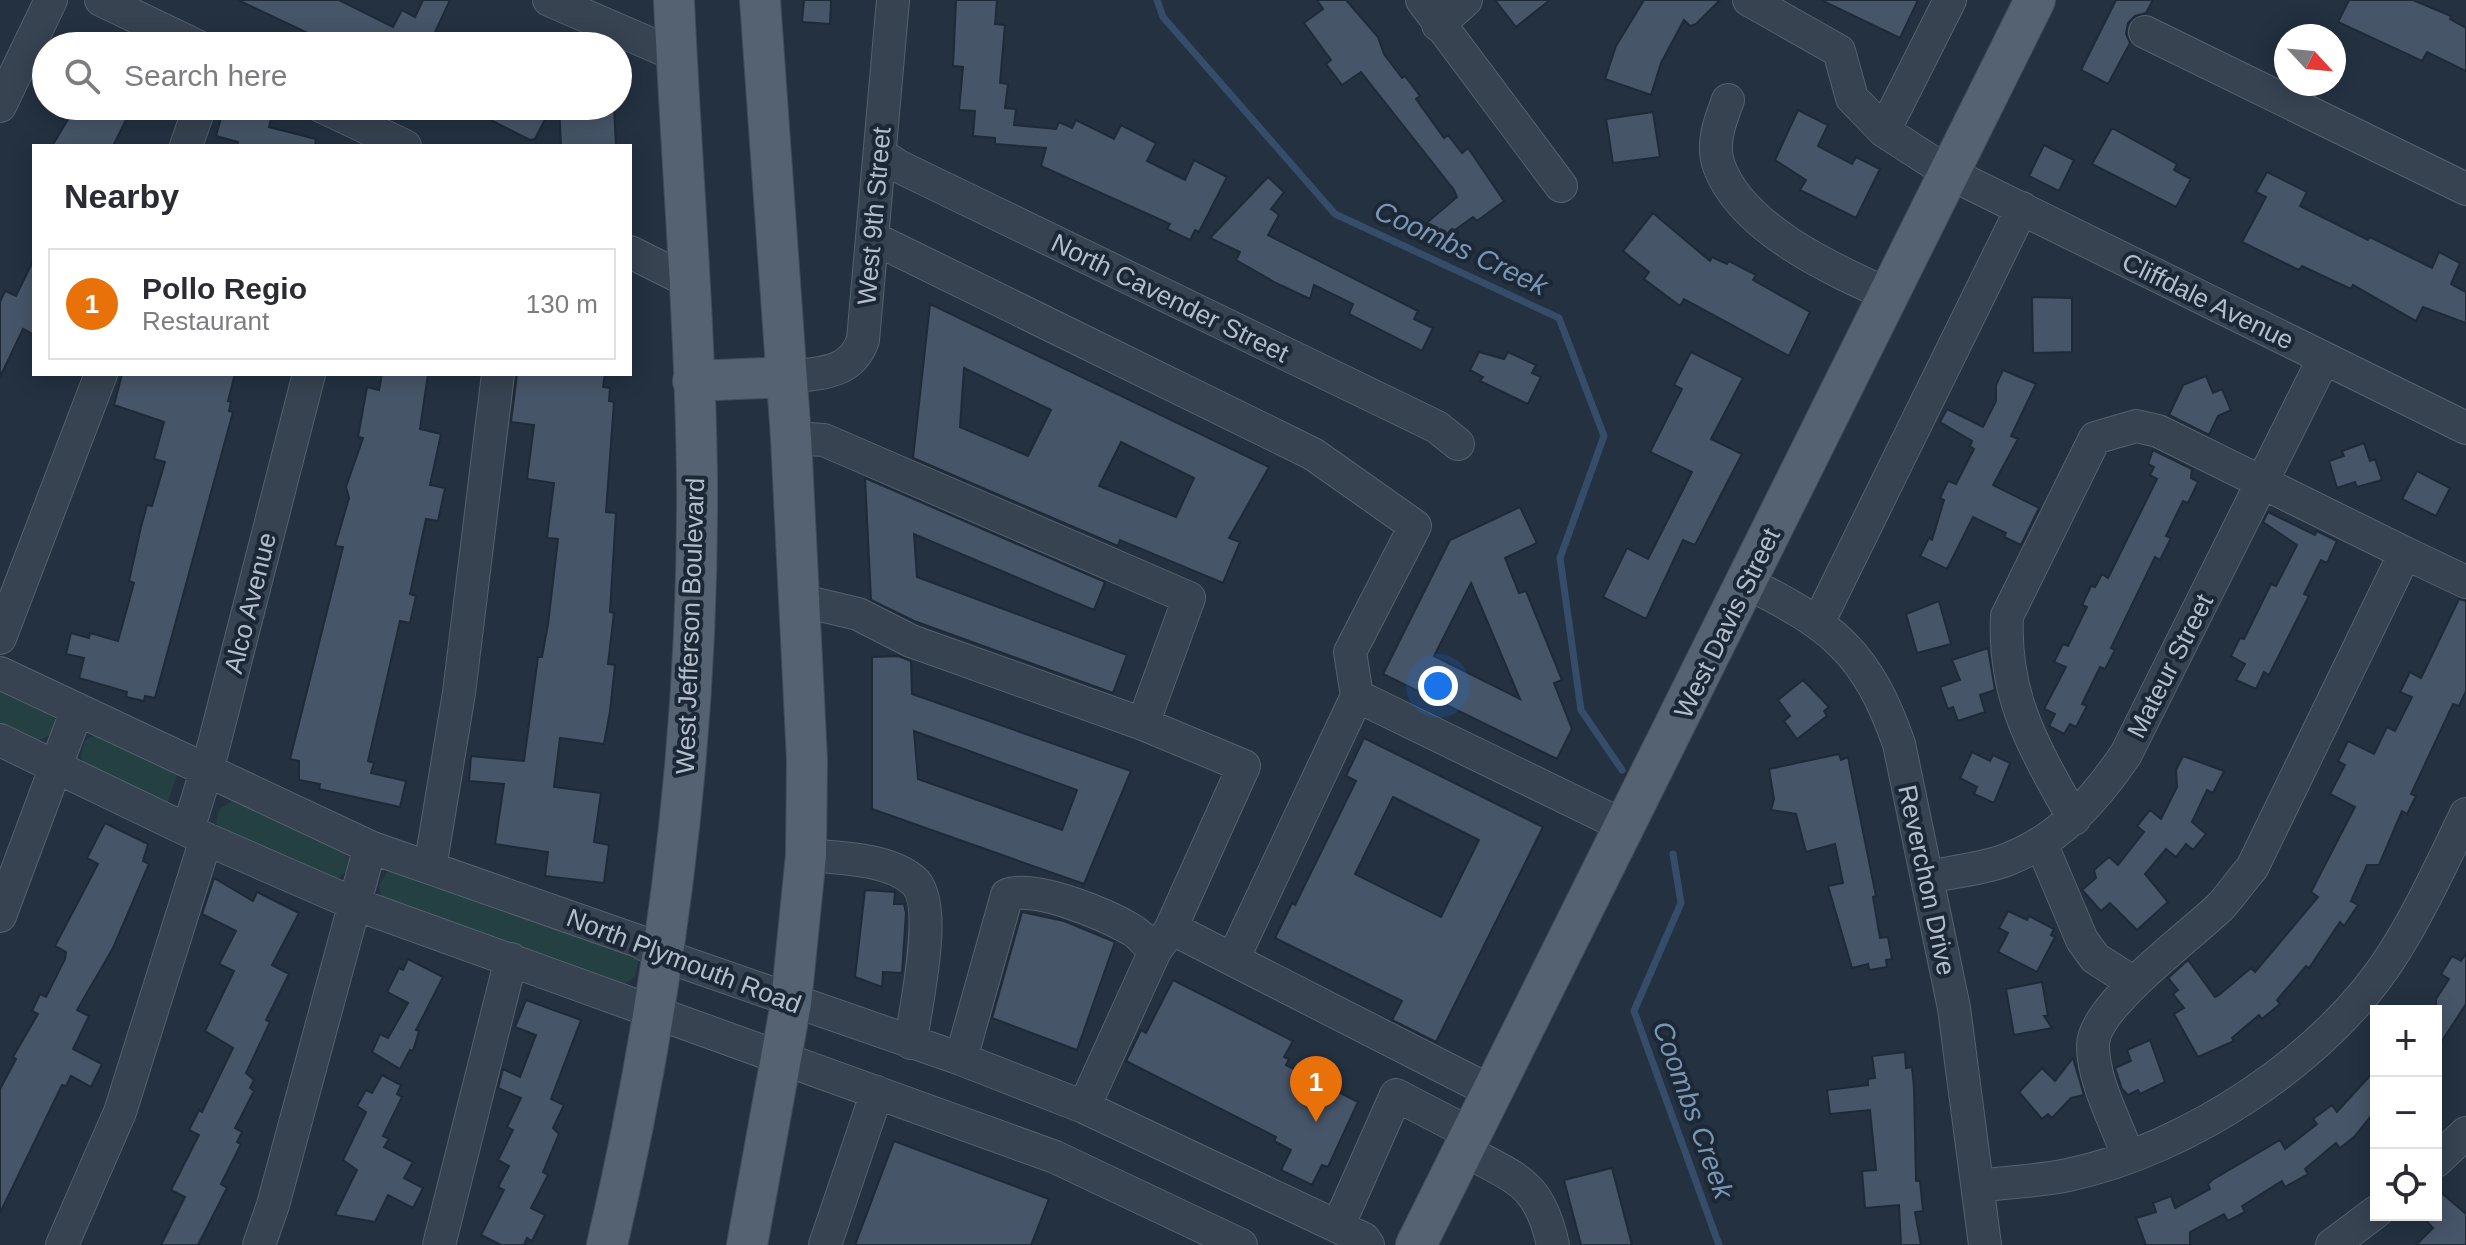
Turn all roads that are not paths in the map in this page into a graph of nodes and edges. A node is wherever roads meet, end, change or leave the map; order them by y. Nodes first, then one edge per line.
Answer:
1 (51, 0) edge
2 (101, 0) edge
3 (549, 0) edge
4 (674, 0) edge
5 (760, 0) edge
6 (893, 0) edge
7 (1466, 0) edge
8 (1749, 0) edge
9 (1950, 0) edge
10 (2035, 0) edge
11 (1430, 12) edge
12 (36, 32) edge
13 (168, 32) edge
14 (623, 32) edge
15 (2145, 32) dead end
16 (632, 36) edge
17 (32, 39) edge
18 (676, 55) junction
19 (1728, 100) dead end
20 (0, 106) edge
21 (195, 120) edge
22 (342, 120) edge
23 (1884, 131) junction
24 (369, 138) edge
25 (187, 144) edge
26 (396, 144) edge
27 (880, 154) junction
28 (1949, 173) junction
29 (1561, 186) dead end
30 (2466, 189) edge
31 (2022, 208) junction
32 (873, 238) junction
33 (632, 253) edge
34 (688, 281) junction
35 (1889, 295) junction
36 (2324, 358) junction
37 (100, 376) edge
38 (308, 376) edge
39 (498, 376) edge
40 (786, 377) junction
41 (693, 381) junction
42 (2466, 428) edge
43 (791, 438) junction
44 (1458, 444) dead end
45 (2262, 481) junction
46 (2405, 553) junction
47 (2466, 582) edge
48 (1747, 583) junction
49 (799, 600) junction
50 (1819, 621) junction
51 (0, 638) edge
52 (0, 673) edge
53 (1357, 696) junction
54 (77, 710) junction
55 (1143, 724) junction
56 (0, 740) edge
57 (56, 766) junction
58 (206, 770) junction
59 (2466, 814) edge
60 (2074, 819) junction
61 (1626, 827) junction
62 (197, 835) junction
63 (2041, 843) junction
64 (370, 847) junction
65 (806, 855) junction
66 (430, 868) junction
67 (1927, 877) junction
68 (355, 904) junction
69 (0, 916) edge
70 (1163, 940) junction
71 (665, 956) junction
72 (1234, 957) junction
73 (511, 959) junction
74 (2134, 983) junction
75 (791, 1003) junction
76 (654, 1013) junction
77 (911, 1043) junction
78 (782, 1057) junction
79 (961, 1059) junction
80 (877, 1092) junction
81 (1492, 1092) junction
82 (1084, 1107) junction
83 (2466, 1133) edge
84 (1468, 1142) junction
85 (2442, 1155) edge
86 (2128, 1156) junction
87 (1978, 1186) junction
88 (2370, 1216) edge
89 (1338, 1226) junction
90 (62, 1245) edge
91 (259, 1245) edge
92 (439, 1245) edge
93 (607, 1245) edge
94 (747, 1245) edge
95 (825, 1245) edge
96 (1241, 1245) edge
97 (1368, 1245) edge
98 (1416, 1245) edge
99 (1553, 1245) edge
100 (1985, 1245) edge
101 (2332, 1245) edge

1 - 12 street
2 - 13 street
3 - 14 street
4 - 18 main road, West Jefferson Boulevard
5 - 40 main road
6 - 27 street, West 9th Street
7 - 11 street
8 - 23 street, Cliffdale Avenue
9 - 23 street
10 - 28 main road, West Davis Street
11 - 29 street
15 - 30 street
16 - 18 street
17 - 20 street
18 - 34 main road, West Jefferson Boulevard
19 - 35 street
21 - 25 street
22 - 24 street
23 - 28 street, Cliffdale Avenue
24 - 26 street
27 - 32 street, West 9th Street
27 - 44 street, North Cavender Street
28 - 31 street, Cliffdale Avenue
28 - 35 main road, West Davis Street
31 - 36 street, Cliffdale Avenue
31 - 50 street
32 - 40 street, West 9th Street
32 - 53 street
33 - 34 street
34 - 41 main road, West Jefferson Boulevard
35 - 48 main road, West Davis Street
36 - 42 street, Cliffdale Avenue
36 - 45 street, Mateur Street
37 - 51 street
38 - 58 street, Alco Avenue
39 - 66 street
40 - 41 main road
40 - 43 main road
41 - 71 main road, West Jefferson Boulevard
43 - 49 main road
43 - 55 street
45 - 46 street
45 - 60 street, Mateur Street
45 - 60 street
46 - 47 street
46 - 74 street
48 - 50 street, Reverchon Drive
48 - 61 main road, West Davis Street
49 - 55 street
49 - 65 main road
50 - 67 street, Reverchon Drive
52 - 54 street, North Plymouth Road
53 - 61 street
53 - 72 street
54 - 57 street
54 - 58 street, North Plymouth Road
55 - 70 street
56 - 57 street, North Plymouth Road
57 - 62 street, North Plymouth Road
57 - 69 street
58 - 62 street, Alco Avenue
58 - 64 street, North Plymouth Road
59 - 86 street
60 - 63 street, Mateur Street
61 - 81 main road, West Davis Street
62 - 68 street, North Plymouth Road
62 - 90 street, Alco Avenue
63 - 67 street, Mateur Street
63 - 74 street
64 - 66 street, North Plymouth Road
64 - 68 street
65 - 75 main road
65 - 77 street
66 - 71 street, North Plymouth Road
67 - 87 street, Reverchon Drive
68 - 73 street, North Plymouth Road
68 - 91 street
70 - 72 street
70 - 79 street
70 - 82 street
71 - 75 street, North Plymouth Road
71 - 76 main road, West Jefferson Boulevard
72 - 81 street
73 - 76 street, North Plymouth Road
73 - 92 street
74 - 86 street
75 - 77 street, North Plymouth Road
75 - 78 main road
76 - 78 street, North Plymouth Road
76 - 93 main road, West Jefferson Boulevard
77 - 79 street, North Plymouth Road
78 - 80 street, North Plymouth Road
78 - 94 main road
79 - 82 street, North Plymouth Road
80 - 95 street
80 - 96 street, North Plymouth Road
81 - 84 main road, West Davis Street
82 - 89 street, North Plymouth Road
83 - 85 street
84 - 89 street
84 - 98 main road, West Davis Street
84 - 99 street
86 - 87 street
87 - 100 street, Reverchon Drive
88 - 101 street
89 - 97 street, North Plymouth Road

